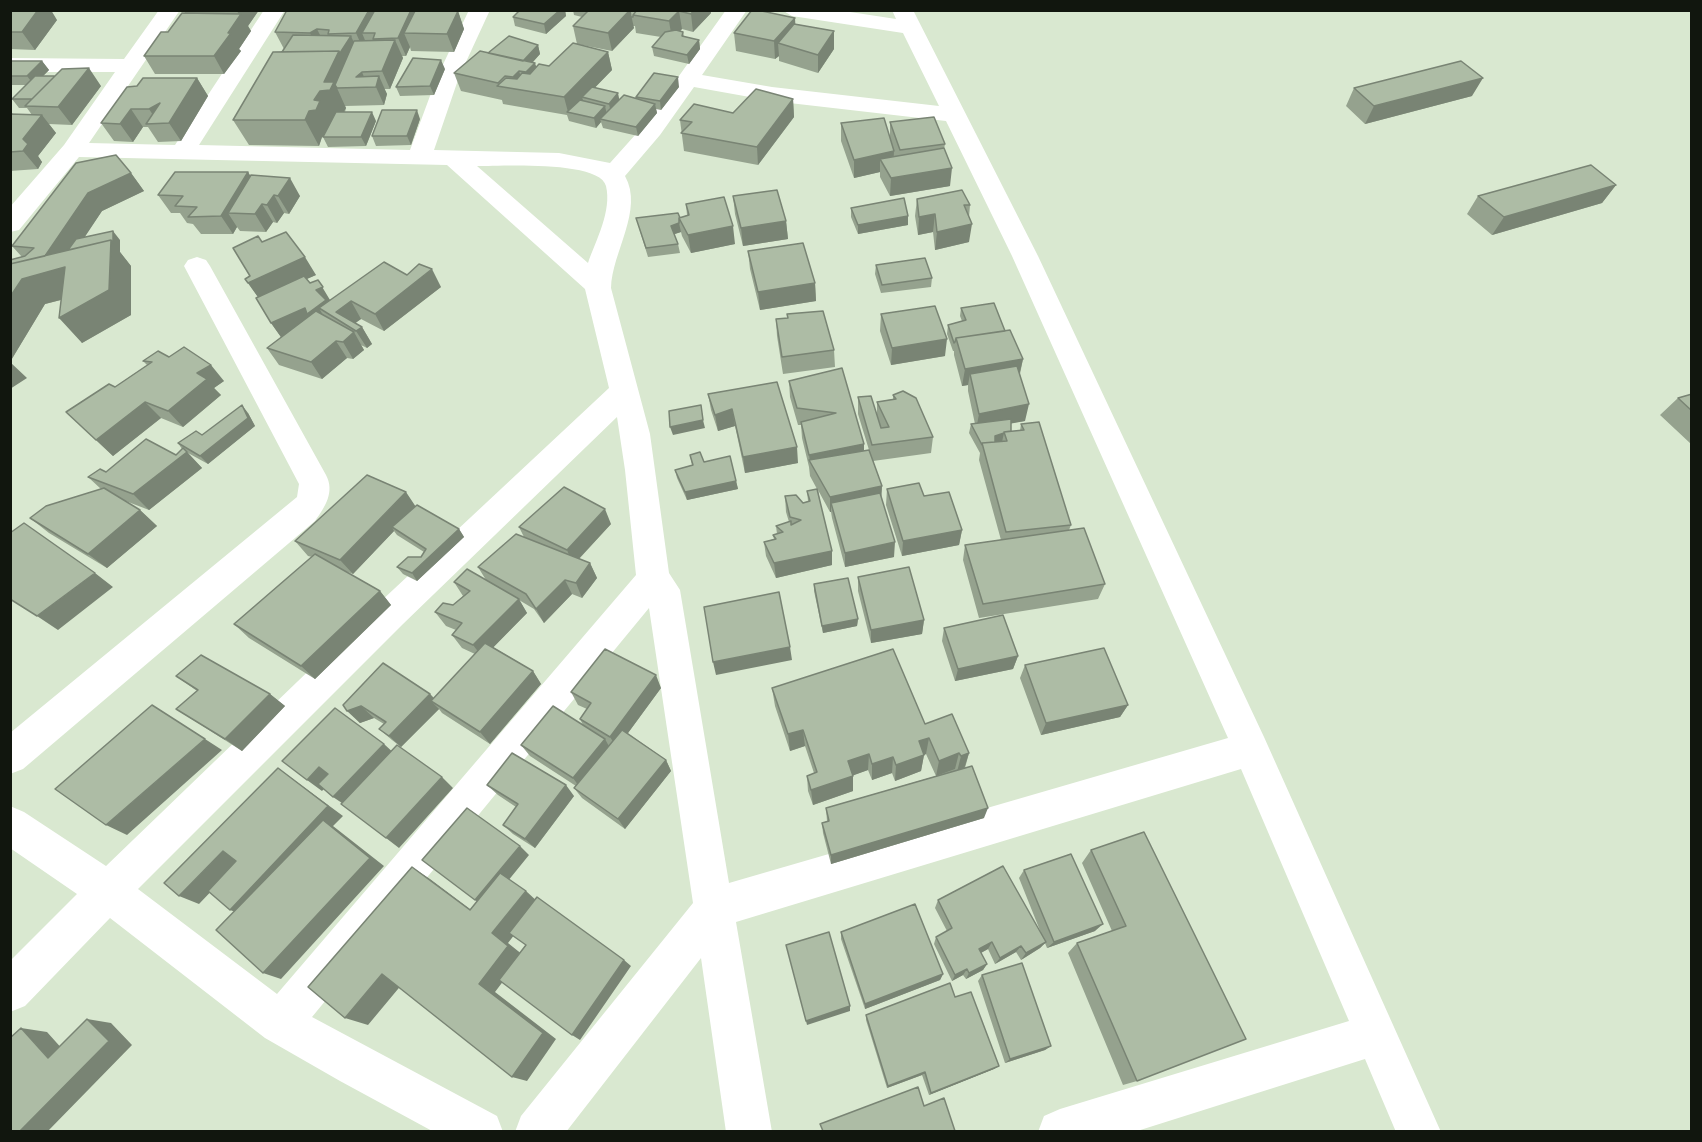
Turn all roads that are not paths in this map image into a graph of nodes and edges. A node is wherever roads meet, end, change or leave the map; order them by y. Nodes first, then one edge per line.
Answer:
1 (170, 10) edge
2 (275, 10) edge
3 (480, 10) edge
4 (737, 10) edge
5 (792, 10) edge
6 (907, 19) edge
7 (10, 65) edge
8 (129, 66) junction
9 (687, 79) junction
10 (956, 115) junction
11 (72, 150) junction
12 (183, 151) junction
13 (420, 158) junction
14 (456, 160) junction
15 (612, 176) junction
16 (10, 182) edge
17 (43, 184) junction
18 (10, 224) edge
19 (197, 266) dead end
20 (598, 286) junction
21 (624, 392) junction
22 (653, 579) junction
23 (1251, 749) junction
24 (10, 757) edge
25 (10, 825) edge
26 (108, 891) junction
27 (714, 908) junction
28 (10, 991) edge
29 (280, 1023) junction
30 (1376, 1034) junction
31 (481, 1131) edge
32 (537, 1131) edge
33 (749, 1131) edge
34 (1060, 1131) edge
35 (1419, 1131) edge

1 - 8 street
2 - 12 street
3 - 13 street
4 - 9 street
5 - 6 street
6 - 10 street
7 - 8 street
8 - 11 street
9 - 10 street
9 - 15 street
10 - 23 street
11 - 12 street
11 - 17 street
12 - 13 street
13 - 14 street
14 - 15 street
14 - 20 street
15 - 20 street
16 - 17 street
17 - 18 street
19 - 24 street
20 - 21 street
21 - 22 street
21 - 26 street
22 - 27 street
22 - 29 street
23 - 27 street
23 - 30 street
25 - 26 street
26 - 28 street
26 - 29 street
27 - 32 street
27 - 33 street
29 - 31 street
30 - 34 street
30 - 35 street

